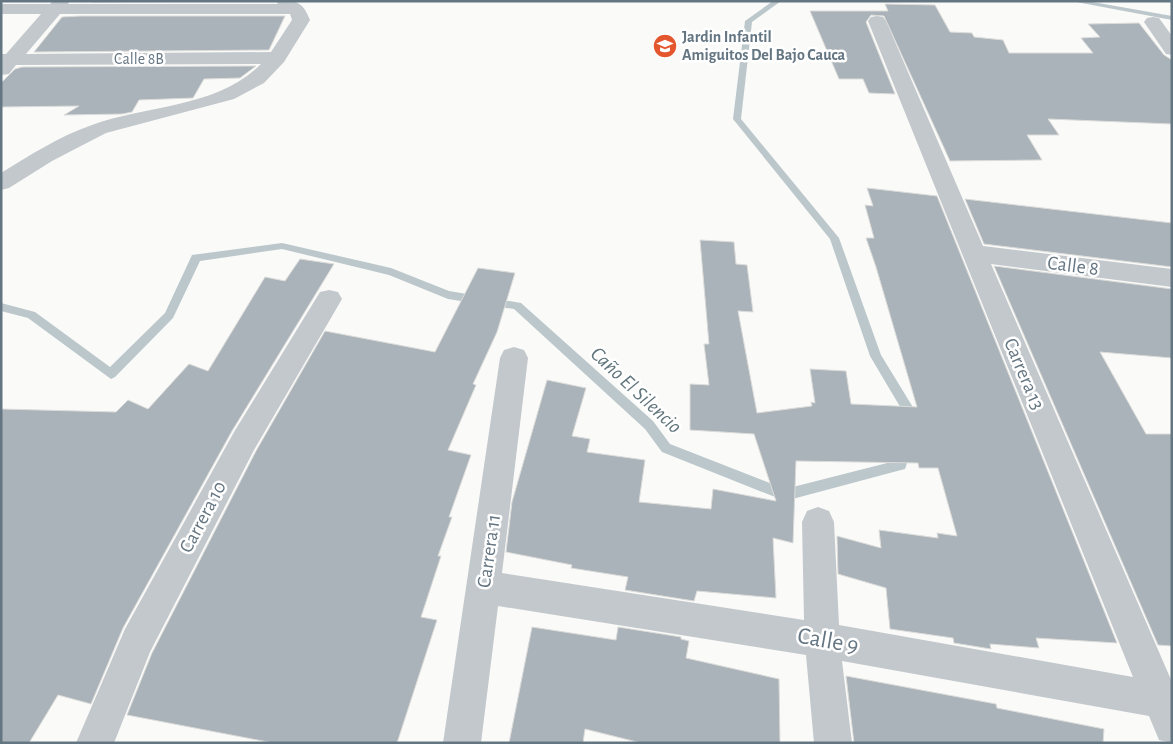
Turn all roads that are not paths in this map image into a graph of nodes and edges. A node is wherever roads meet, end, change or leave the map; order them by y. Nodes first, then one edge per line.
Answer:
1 (59, 5) edge
2 (290, 5) edge
3 (1, 9) edge
4 (877, 21) dead end
5 (1153, 22) dead end
6 (1172, 50) edge
7 (277, 58) junction
8 (4, 64) edge
9 (1, 183) edge
10 (974, 254) junction
11 (1172, 278) edge
12 (329, 299) dead end
13 (514, 358) dead end
14 (818, 522) dead end
15 (484, 587) junction
16 (822, 640) junction
17 (1168, 710) edge
18 (95, 743) edge
19 (462, 743) edge
20 (833, 743) edge

1 - 2 street
1 - 3 street
1 - 8 street
2 - 7 street
4 - 10 street, Carrera 13
5 - 6 street
7 - 8 street, Calle 8B
7 - 9 street
10 - 11 street, Calle 8
10 - 17 street, Carrera 13
12 - 18 street, Carrera 10
13 - 15 street, Carrera 11
14 - 16 street
15 - 16 street, Calle 9
15 - 19 street, Carrera 11
16 - 17 street, Calle 9
16 - 20 street

